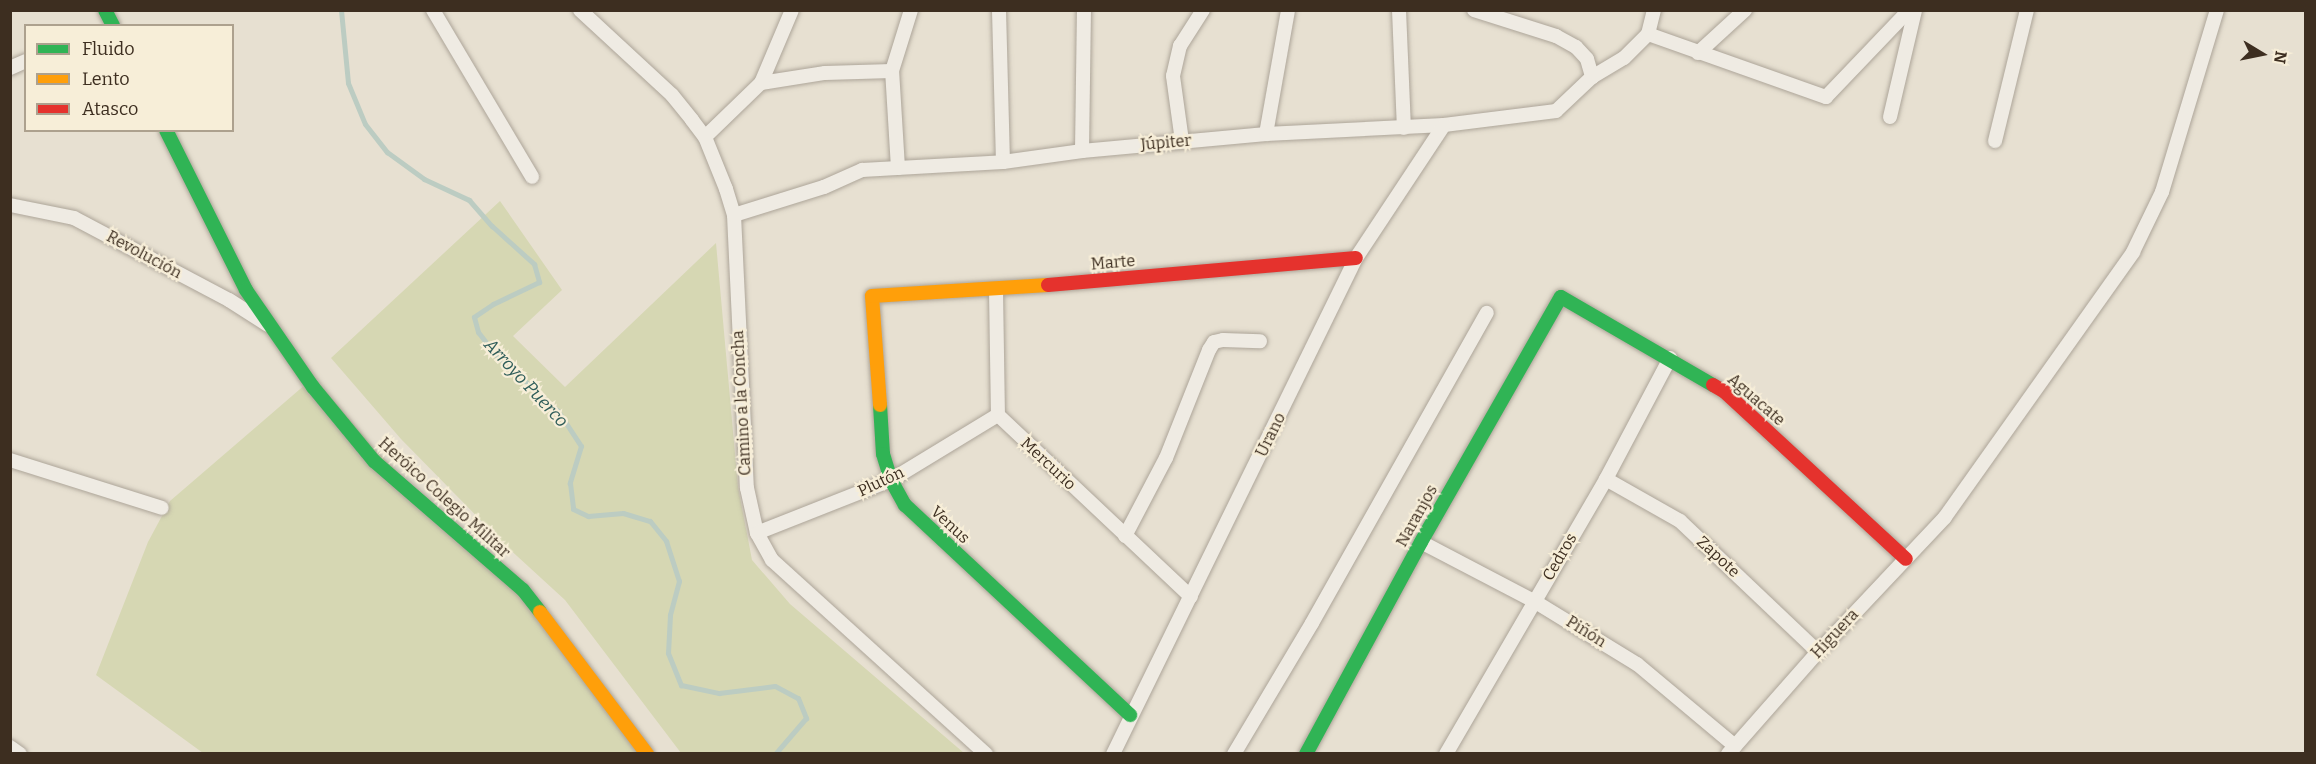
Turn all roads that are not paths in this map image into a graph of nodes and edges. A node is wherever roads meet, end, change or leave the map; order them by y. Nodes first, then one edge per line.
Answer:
1 (433, 10) edge
2 (580, 10) edge
3 (792, 10) edge
4 (910, 10) edge
5 (999, 10) edge
6 (1084, 10) edge
7 (1203, 10) edge
8 (1288, 10) edge
9 (1399, 10) edge
10 (1474, 10) edge
11 (1654, 10) edge
12 (1745, 10) edge
13 (1909, 10) edge
14 (1915, 10) edge
15 (2027, 10) edge
16 (2217, 10) edge
17 (1648, 34) junction
18 (1698, 53) junction
19 (24, 62) edge
20 (10, 68) edge
21 (891, 71) junction
22 (1592, 77) junction
23 (761, 83) junction
24 (1890, 117) dead end
25 (1444, 125) junction
26 (1404, 128) junction
27 (167, 132) edge
28 (1266, 134) junction
29 (705, 137) junction
30 (1182, 141) junction
31 (1995, 141) dead end
32 (1082, 151) junction
33 (1003, 162) junction
34 (898, 168) junction
35 (532, 177) dead end
36 (10, 205) edge
37 (734, 215) junction
38 (1356, 258) junction
39 (996, 290) junction
40 (872, 296) joint
41 (1561, 297) joint
42 (1487, 313) dead end
43 (269, 326) junction
44 (1260, 341) dead end
45 (1670, 358) junction
46 (998, 415) junction
47 (10, 460) edge
48 (1606, 478) junction
49 (891, 480) junction
50 (162, 508) dead end
51 (757, 533) junction
52 (1125, 536) junction
53 (1421, 543) junction
54 (1906, 560) junction
55 (1191, 597) junction
56 (1534, 601) junction
57 (1818, 652) junction
58 (1130, 715) junction
59 (10, 747) edge
60 (1731, 750) edge
61 (20, 753) edge
62 (647, 753) edge
63 (986, 753) edge
64 (1113, 753) edge
65 (1234, 753) edge
66 (1306, 753) edge
67 (1446, 753) edge

1 - 35 street
2 - 29 street, Camino a la Concha
3 - 23 street
4 - 21 street
5 - 33 street
6 - 32 street
7 - 30 street
8 - 28 street
9 - 26 street
10 - 22 street
11 - 17 street
12 - 18 street
13 - 18 street
14 - 24 street
15 - 31 street
16 - 54 street, Higuera
17 - 18 street
17 - 22 street, Júpiter
19 - 20 street
21 - 23 street
21 - 34 street
22 - 25 street, Júpiter
23 - 29 street
25 - 26 street, Júpiter
25 - 38 street, Urano
26 - 28 street, Júpiter
27 - 43 street, Heróico Colegio Militar
28 - 30 street, Júpiter
29 - 37 street, Camino a la Concha
30 - 32 street, Júpiter
32 - 33 street, Júpiter
33 - 34 street, Júpiter
34 - 37 street, Júpiter
36 - 43 street, Revolución
37 - 51 street, Camino a la Concha
38 - 39 street, Marte
38 - 55 street, Urano
39 - 40 street, Marte
39 - 46 street
40 - 49 street, Venus
41 - 45 street, Aguacate
41 - 53 street, Naranjos
42 - 65 street
43 - 62 street, Heróico Colegio Militar
44 - 52 street
45 - 48 street, Cedros
45 - 54 street, Aguacate
46 - 49 street, Plutón
46 - 52 street, Mercurio
47 - 50 street
48 - 56 street, Cedros
48 - 57 street, Zapote
49 - 51 street, Plutón
49 - 58 street, Venus
51 - 63 street, Camino a la Concha
52 - 55 street, Mercurio
53 - 56 street, Piñón
53 - 66 street, Naranjos
54 - 57 street, Higuera
55 - 58 street, Urano
56 - 60 street, Piñón
56 - 67 street, Cedros
57 - 60 street, Higuera
58 - 64 street, Urano
59 - 61 street

